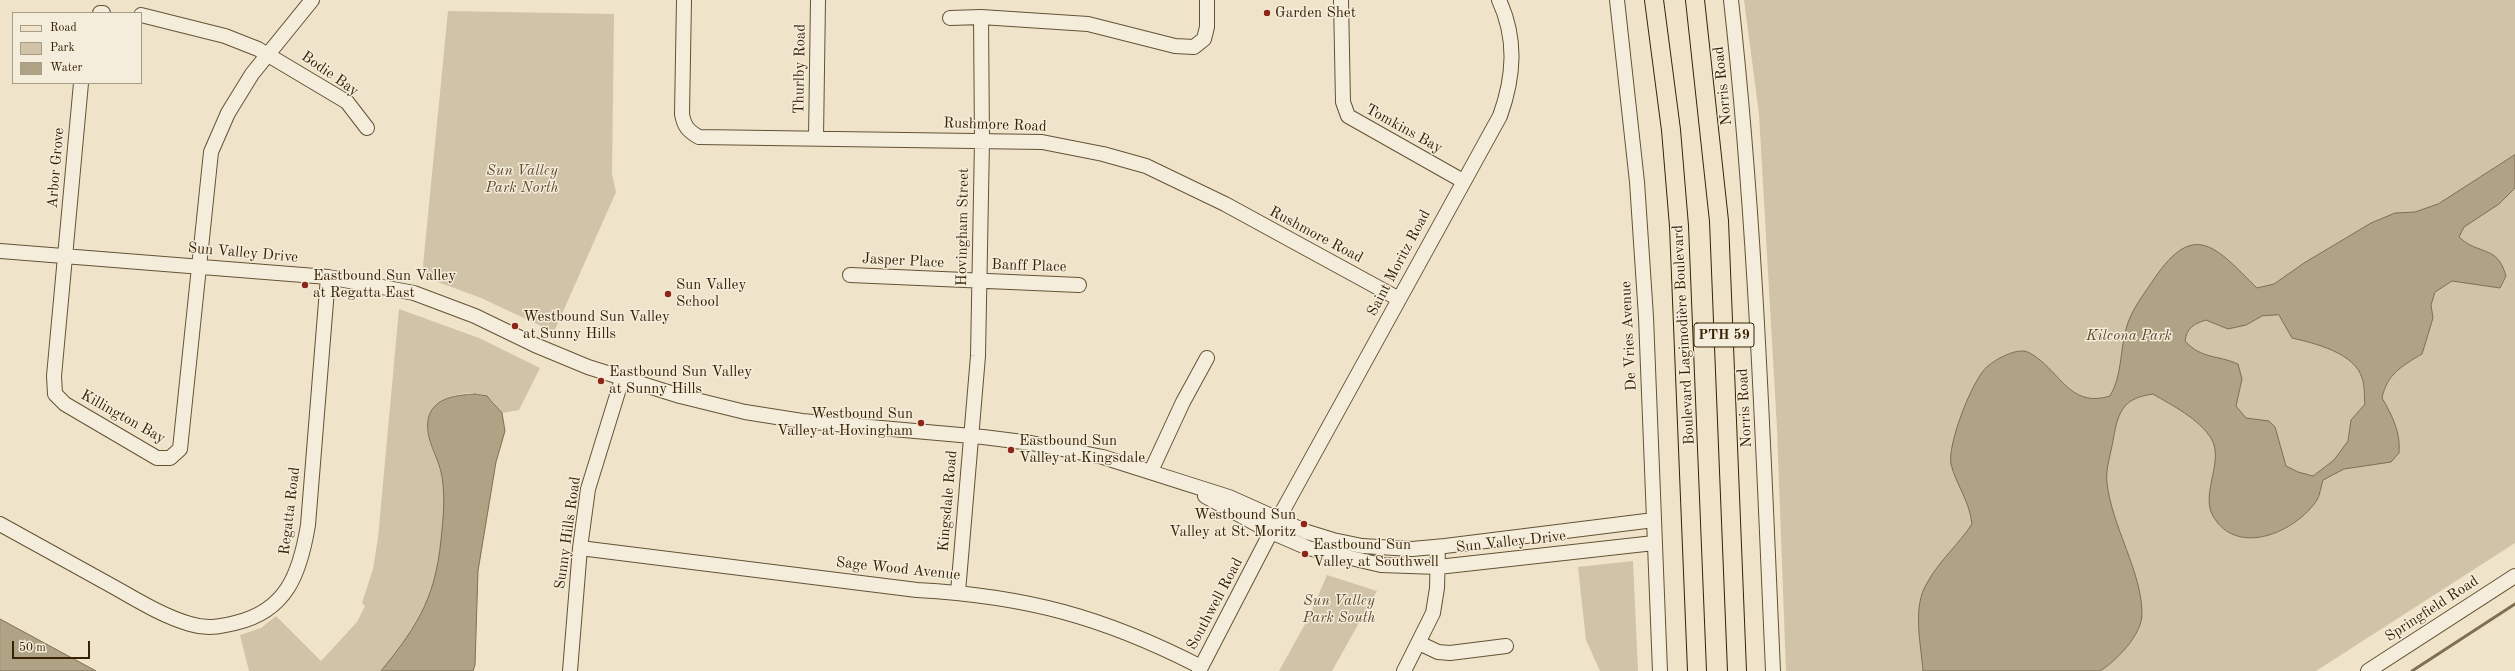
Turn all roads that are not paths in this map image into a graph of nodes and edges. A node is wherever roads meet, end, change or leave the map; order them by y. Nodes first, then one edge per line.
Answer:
1 (312, 0) edge
2 (684, 0) edge
3 (818, 0) edge
4 (1207, 0) edge
5 (1341, 0) edge
6 (1500, 0) edge
7 (1617, 0) edge
8 (1654, 0) edge
9 (1695, 0) edge
10 (1731, 0) edge
11 (142, 15) edge
12 (981, 17) junction
13 (950, 18) dead end
14 (268, 54) junction
15 (81, 84) edge
16 (367, 128) dead end
17 (816, 138) junction
18 (982, 140) junction
19 (1463, 181) junction
20 (0, 251) edge
21 (64, 256) junction
22 (198, 267) junction
23 (850, 275) dead end
24 (328, 277) junction
25 (979, 281) junction
26 (1079, 285) dead end
27 (1399, 299) junction
28 (1207, 358) dead end
29 (622, 379) junction
30 (971, 436) junction
31 (1151, 471) junction
32 (1173, 480) junction
33 (1279, 520) junction
34 (1654, 520) junction
35 (0, 524) edge
36 (1271, 532) junction
37 (1654, 543) junction
38 (1438, 547) junction
39 (580, 548) junction
40 (1438, 567) junction
41 (2515, 576) edge
42 (958, 592) junction
43 (1419, 643) junction
44 (1506, 646) dead end
45 (1200, 669) edge
46 (570, 671) edge
47 (1404, 671) edge
48 (1660, 671) edge
49 (1697, 671) edge
50 (1737, 671) edge
51 (1773, 671) edge
52 (2368, 671) edge

1 - 14 street, Killington Bay
2 - 17 street, Rushmore Road
3 - 17 street, Thurlby Road
4 - 12 street
5 - 19 street, Tomkins Bay
6 - 19 street, Saint Moritz Road
7 - 34 street, De Vries Avenue
8 - 49 main road, Boulevard Lagimodière Boulevard / PTH 59
9 - 50 main road, PTH 59
10 - 51 street, Norris Road
11 - 14 street
12 - 13 street
12 - 18 street, Hovingham Street
14 - 16 street, Bodie Bay
14 - 22 street, Killington Bay
15 - 21 street, Arbor Grove
17 - 18 street, Rushmore Road
18 - 25 street, Hovingham Street
18 - 27 street, Rushmore Road
19 - 27 street, Saint Moritz Road
20 - 21 street, Sun Valley Drive
21 - 22 street, Sun Valley Drive
21 - 22 street, Killington Bay
22 - 24 street, Sun Valley Drive
23 - 25 street, Jasper Place
24 - 29 street, Sun Valley Drive
24 - 35 street, Regatta Road
25 - 26 street, Banff Place
25 - 30 street, Hovingham Street
27 - 33 street, Saint Moritz Road
28 - 31 street
29 - 30 street, Sun Valley Drive
29 - 39 street, Sunny Hills Road
30 - 31 street, Sun Valley Drive
30 - 42 street, Kingsdale Road
31 - 32 street, Sun Valley Drive
32 - 33 street, Sun Valley Drive
32 - 36 street, Sun Valley Drive
33 - 36 street, Saint Moritz Road
33 - 38 street, Sun Valley Drive
34 - 37 street, De Vries Avenue
34 - 38 street, Sun Valley Drive
36 - 40 street, Sun Valley Drive
36 - 45 street, Southwell Road
37 - 40 street, Sun Valley Drive
37 - 48 street, De Vries Avenue
38 - 40 street
39 - 42 street, Sage Wood Avenue
39 - 46 street, Sunny Hills Road
40 - 43 street
41 - 52 street, Springfield Road
42 - 45 street, Sage Wood Avenue
43 - 44 street
43 - 47 street

